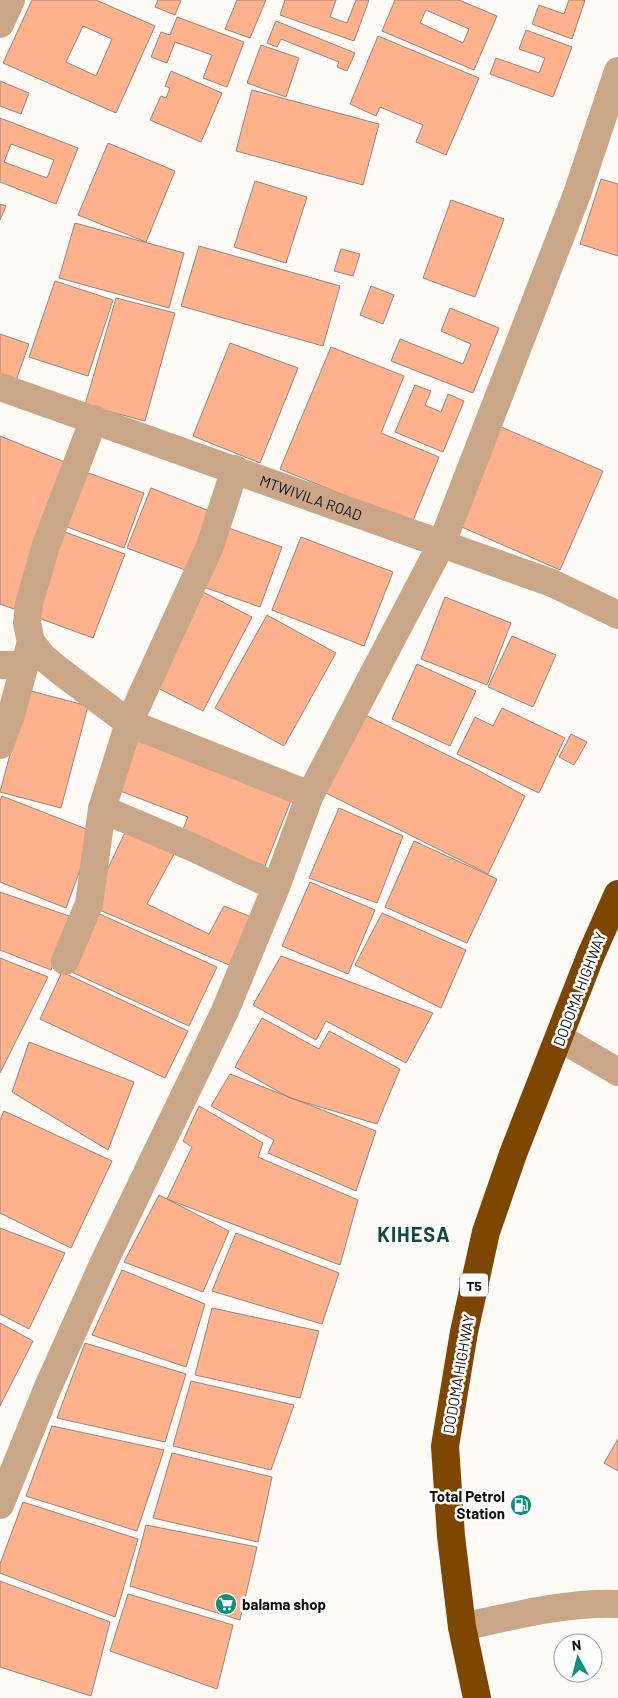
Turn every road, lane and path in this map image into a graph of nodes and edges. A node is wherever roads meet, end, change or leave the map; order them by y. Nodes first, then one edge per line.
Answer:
1 (11, 0) edge
2 (0, 24) edge
3 (618, 71) edge
4 (0, 387) edge
5 (94, 419) junction
6 (235, 469) junction
7 (442, 543) junction
8 (618, 614) edge
9 (19, 657) edge
10 (129, 723) junction
11 (0, 745) edge
12 (310, 795) junction
13 (102, 809) junction
14 (276, 887) junction
15 (618, 894) edge
16 (66, 961) dead end
17 (560, 1038) junction
18 (618, 1072) edge
19 (0, 1506) edge
20 (618, 1604) edge
21 (462, 1627) junction
22 (477, 1698) edge

1 - 2 street
3 - 7 street
4 - 5 street, MTWIVILA ROAD
5 - 6 street, MTWIVILA ROAD
5 - 9 street
6 - 7 street, MTWIVILA ROAD
6 - 10 street
7 - 8 street, MTWIVILA ROAD
7 - 12 street
9 - 10 street
9 - 11 street
10 - 12 street
10 - 13 street
12 - 14 street
13 - 14 street
13 - 16 street
14 - 19 street
15 - 17 highway, DODOMA HIGHWAY / T5
17 - 18 street
17 - 21 highway, DODOMA HIGHWAY / T5
20 - 21 street
21 - 22 highway, DODOMA HIGHWAY / T5

